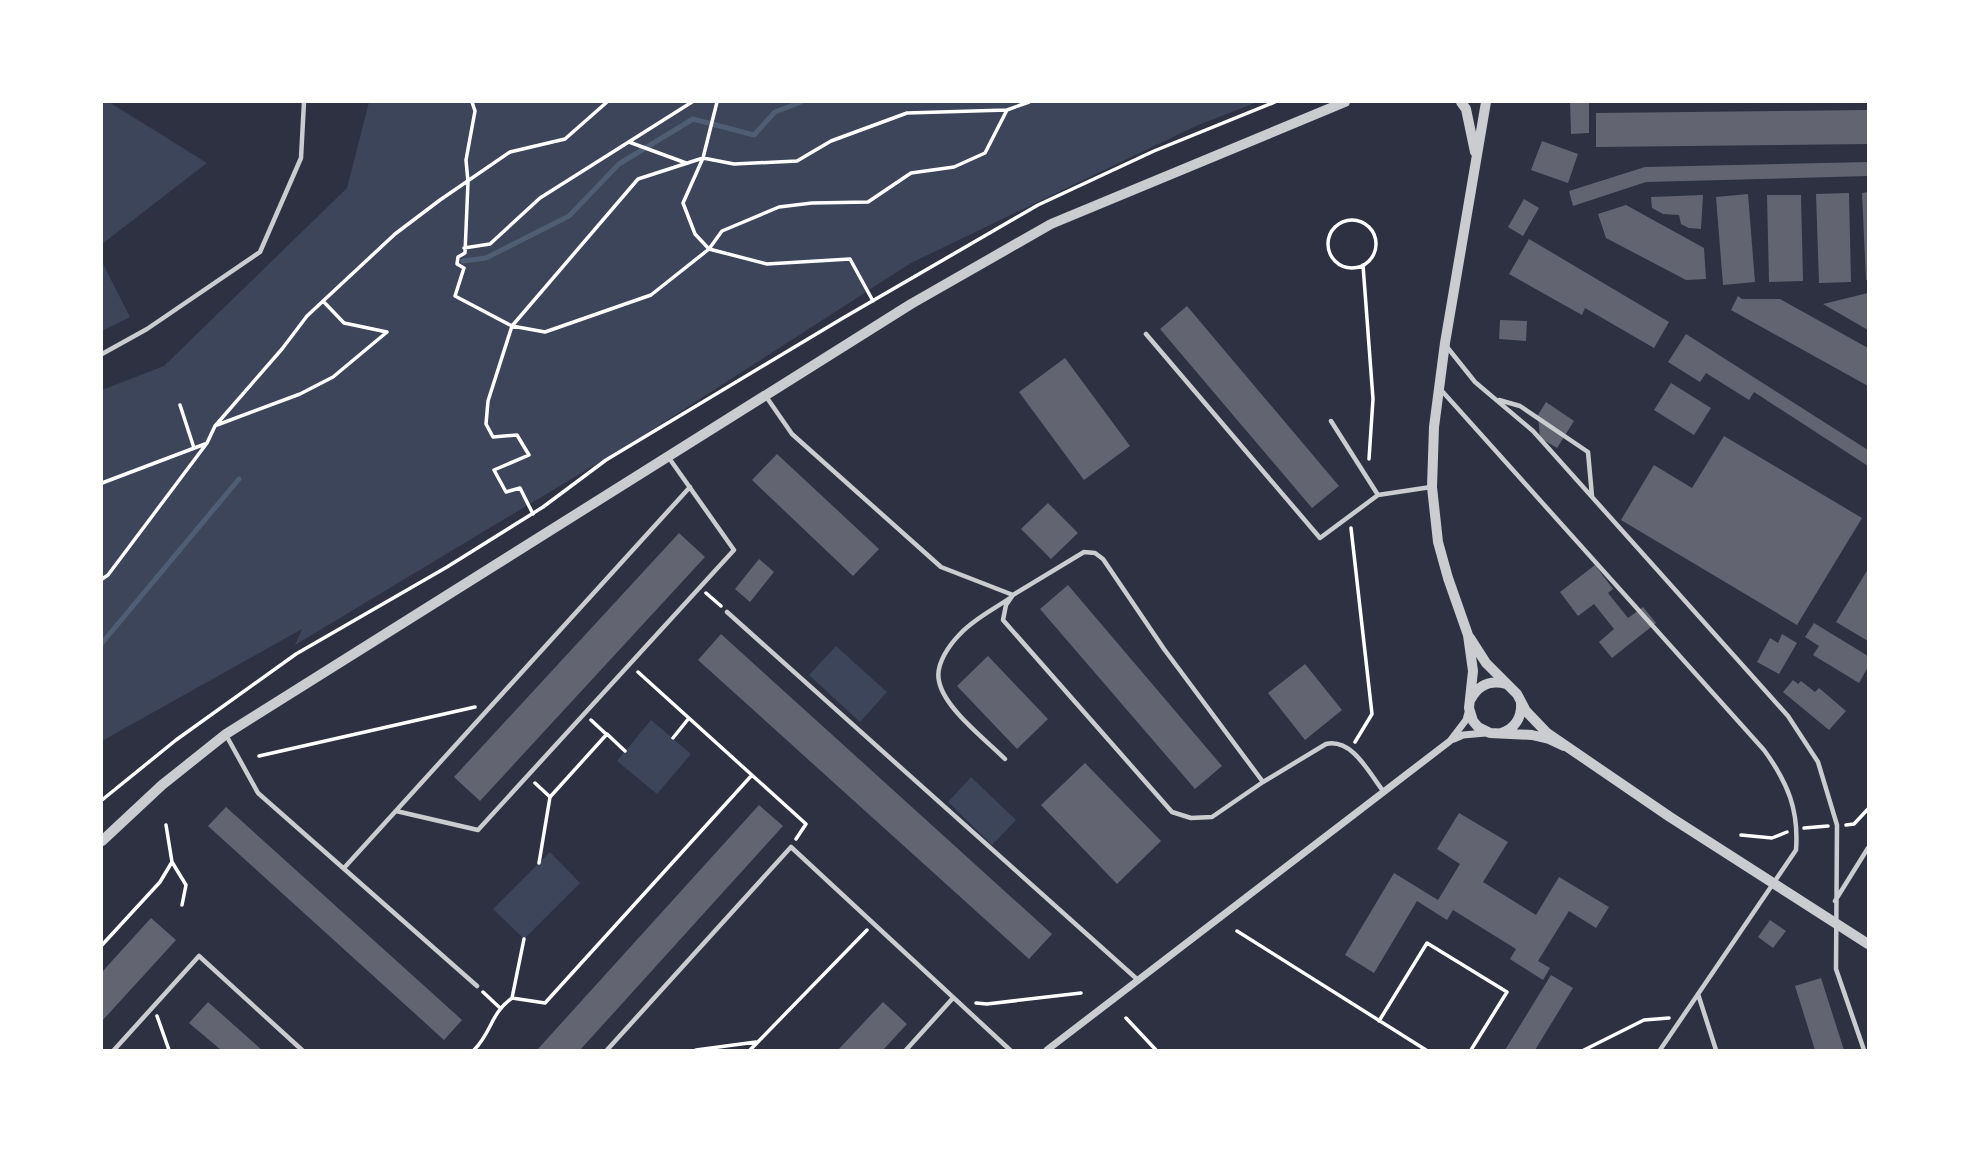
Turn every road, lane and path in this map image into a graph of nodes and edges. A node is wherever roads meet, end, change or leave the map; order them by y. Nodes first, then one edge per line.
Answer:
1 (304, 102) edge
2 (472, 102) edge
3 (607, 102) edge
4 (692, 102) edge
5 (717, 102) edge
6 (1029, 102) edge
7 (1275, 102) edge
8 (1345, 102) edge
9 (1461, 102) edge
10 (1486, 102) edge
11 (1007, 110) junction
12 (629, 142) junction
13 (703, 158) junction
14 (1477, 160) junction
15 (687, 163) junction
16 (468, 183) junction
17 (464, 248) junction
18 (709, 249) junction
19 (1363, 265) junction
20 (873, 300) junction
21 (323, 301) junction
22 (512, 326) junction
23 (1146, 334) dead end
24 (1445, 343) junction
25 (102, 354) edge
26 (1439, 388) junction
27 (765, 395) junction
28 (1494, 398) junction
29 (180, 405) dead end
30 (1331, 421) dead end
31 (215, 426) junction
32 (207, 443) junction
33 (194, 448) junction
34 (667, 456) junction
35 (1368, 478) junction
36 (102, 483) edge
37 (690, 487) junction
38 (1432, 487) junction
39 (1378, 495) junction
40 (1592, 497) junction
41 (533, 514) junction
42 (1346, 519) junction
43 (102, 579) edge
44 (1013, 595) junction
45 (727, 612) dead end
46 (1468, 635) junction
47 (645, 678) dead end
48 (1506, 684) junction
49 (1520, 700) junction
50 (494, 702) junction
51 (1470, 705) junction
52 (584, 714) junction
53 (689, 718) junction
54 (1494, 733) junction
55 (226, 734) junction
56 (607, 734) junction
57 (673, 738) dead end
58 (1450, 741) junction
59 (1564, 746) junction
60 (1350, 750) junction
61 (625, 751) dead end
62 (259, 756) dead end
63 (1004, 759) dead end
64 (752, 775) junction
65 (528, 776) junction
66 (1263, 782) junction
67 (1384, 792) junction
68 (550, 797) junction
69 (102, 800) edge
70 (1868, 809) edge
71 (396, 811) junction
72 (166, 825) dead end
73 (1837, 825) junction
74 (102, 841) edge
75 (792, 846) junction
76 (1868, 848) edge
77 (172, 862) junction
78 (539, 863) dead end
79 (344, 868) junction
80 (1773, 883) junction
81 (1835, 901) junction
82 (182, 905) dead end
83 (1834, 922) junction
84 (874, 923) junction
85 (1237, 931) dead end
86 (524, 939) dead end
87 (1868, 944) edge
88 (102, 945) edge
89 (1138, 980) junction
90 (477, 986) joint
91 (1081, 993) dead end
92 (1698, 993) junction
93 (512, 998) junction
94 (954, 999) junction
95 (154, 1007) junction
96 (499, 1007) junction
97 (1126, 1018) dead end
98 (1379, 1021) junction
99 (1679, 1022) junction
100 (758, 1042) junction
101 (114, 1051) edge
102 (169, 1051) edge
103 (302, 1051) edge
104 (474, 1051) edge
105 (607, 1051) edge
106 (696, 1051) edge
107 (750, 1051) edge
108 (906, 1051) edge
109 (1010, 1051) edge
110 (1047, 1051) edge
111 (1156, 1051) edge
112 (1426, 1051) edge
113 (1471, 1051) edge
114 (1584, 1051) edge
115 (1660, 1051) edge
116 (1716, 1051) edge
117 (1864, 1051) edge

1 - 25 lane
2 - 16 path
3 - 16 path
4 - 12 path
5 - 13 path
6 - 11 path
7 - 20 path
8 - 27 street
9 - 14 street
10 - 14 street
11 - 13 path
11 - 18 path
12 - 15 path
12 - 17 path
13 - 15 path
13 - 18 path
14 - 24 street
15 - 22 path
16 - 17 path
16 - 21 path
17 - 22 path
18 - 20 path
18 - 22 path
19 - 19 path
19 - 35 path
20 - 41 path
21 - 31 path
21 - 31 path
22 - 41 path
23 - 42 lane
24 - 26 street
24 - 28 lane
26 - 38 street
26 - 80 lane
27 - 34 street
27 - 44 lane
28 - 40 lane
28 - 40 lane
29 - 33 path
30 - 35 lane
31 - 32 path
32 - 33 path
32 - 43 path
33 - 36 path
34 - 37 lane
34 - 55 street
35 - 39 lane
37 - 50 lane
37 - 52 lane
38 - 39 lane
38 - 46 street
39 - 42 lane
40 - 73 lane
41 - 69 path
42 - 60 path
44 - 63 lane
44 - 66 lane
44 - 66 lane
45 - 89 lane
46 - 48 street
46 - 51 street
47 - 53 path
48 - 49 street
48 - 51 street
49 - 54 street
49 - 59 street
50 - 62 path
50 - 71 lane
51 - 54 street
51 - 58 street
52 - 56 path
52 - 65 lane
53 - 57 path
53 - 64 path
54 - 58 street
54 - 59 street
55 - 74 street
55 - 79 lane
56 - 61 path
56 - 68 path
58 - 67 street
59 - 80 street
60 - 66 lane
60 - 67 lane
64 - 75 path
64 - 93 path
65 - 68 path
65 - 71 lane
67 - 89 street
68 - 78 path
70 - 73 path
71 - 79 lane
72 - 77 path
73 - 81 lane
75 - 84 lane
75 - 105 lane
76 - 81 lane
77 - 82 path
77 - 88 path
79 - 90 lane
80 - 83 street
80 - 92 lane
81 - 83 lane
83 - 87 street
83 - 117 lane
84 - 94 lane
84 - 100 path
85 - 98 path
86 - 93 path
89 - 110 street
90 - 96 path
91 - 94 path
92 - 99 lane
92 - 116 lane
93 - 96 path
94 - 108 lane
94 - 109 lane
95 - 101 lane
95 - 102 path
95 - 103 lane
96 - 104 path
97 - 111 path
98 - 112 path
98 - 113 path
99 - 114 path
99 - 115 lane
100 - 106 path
100 - 107 path

